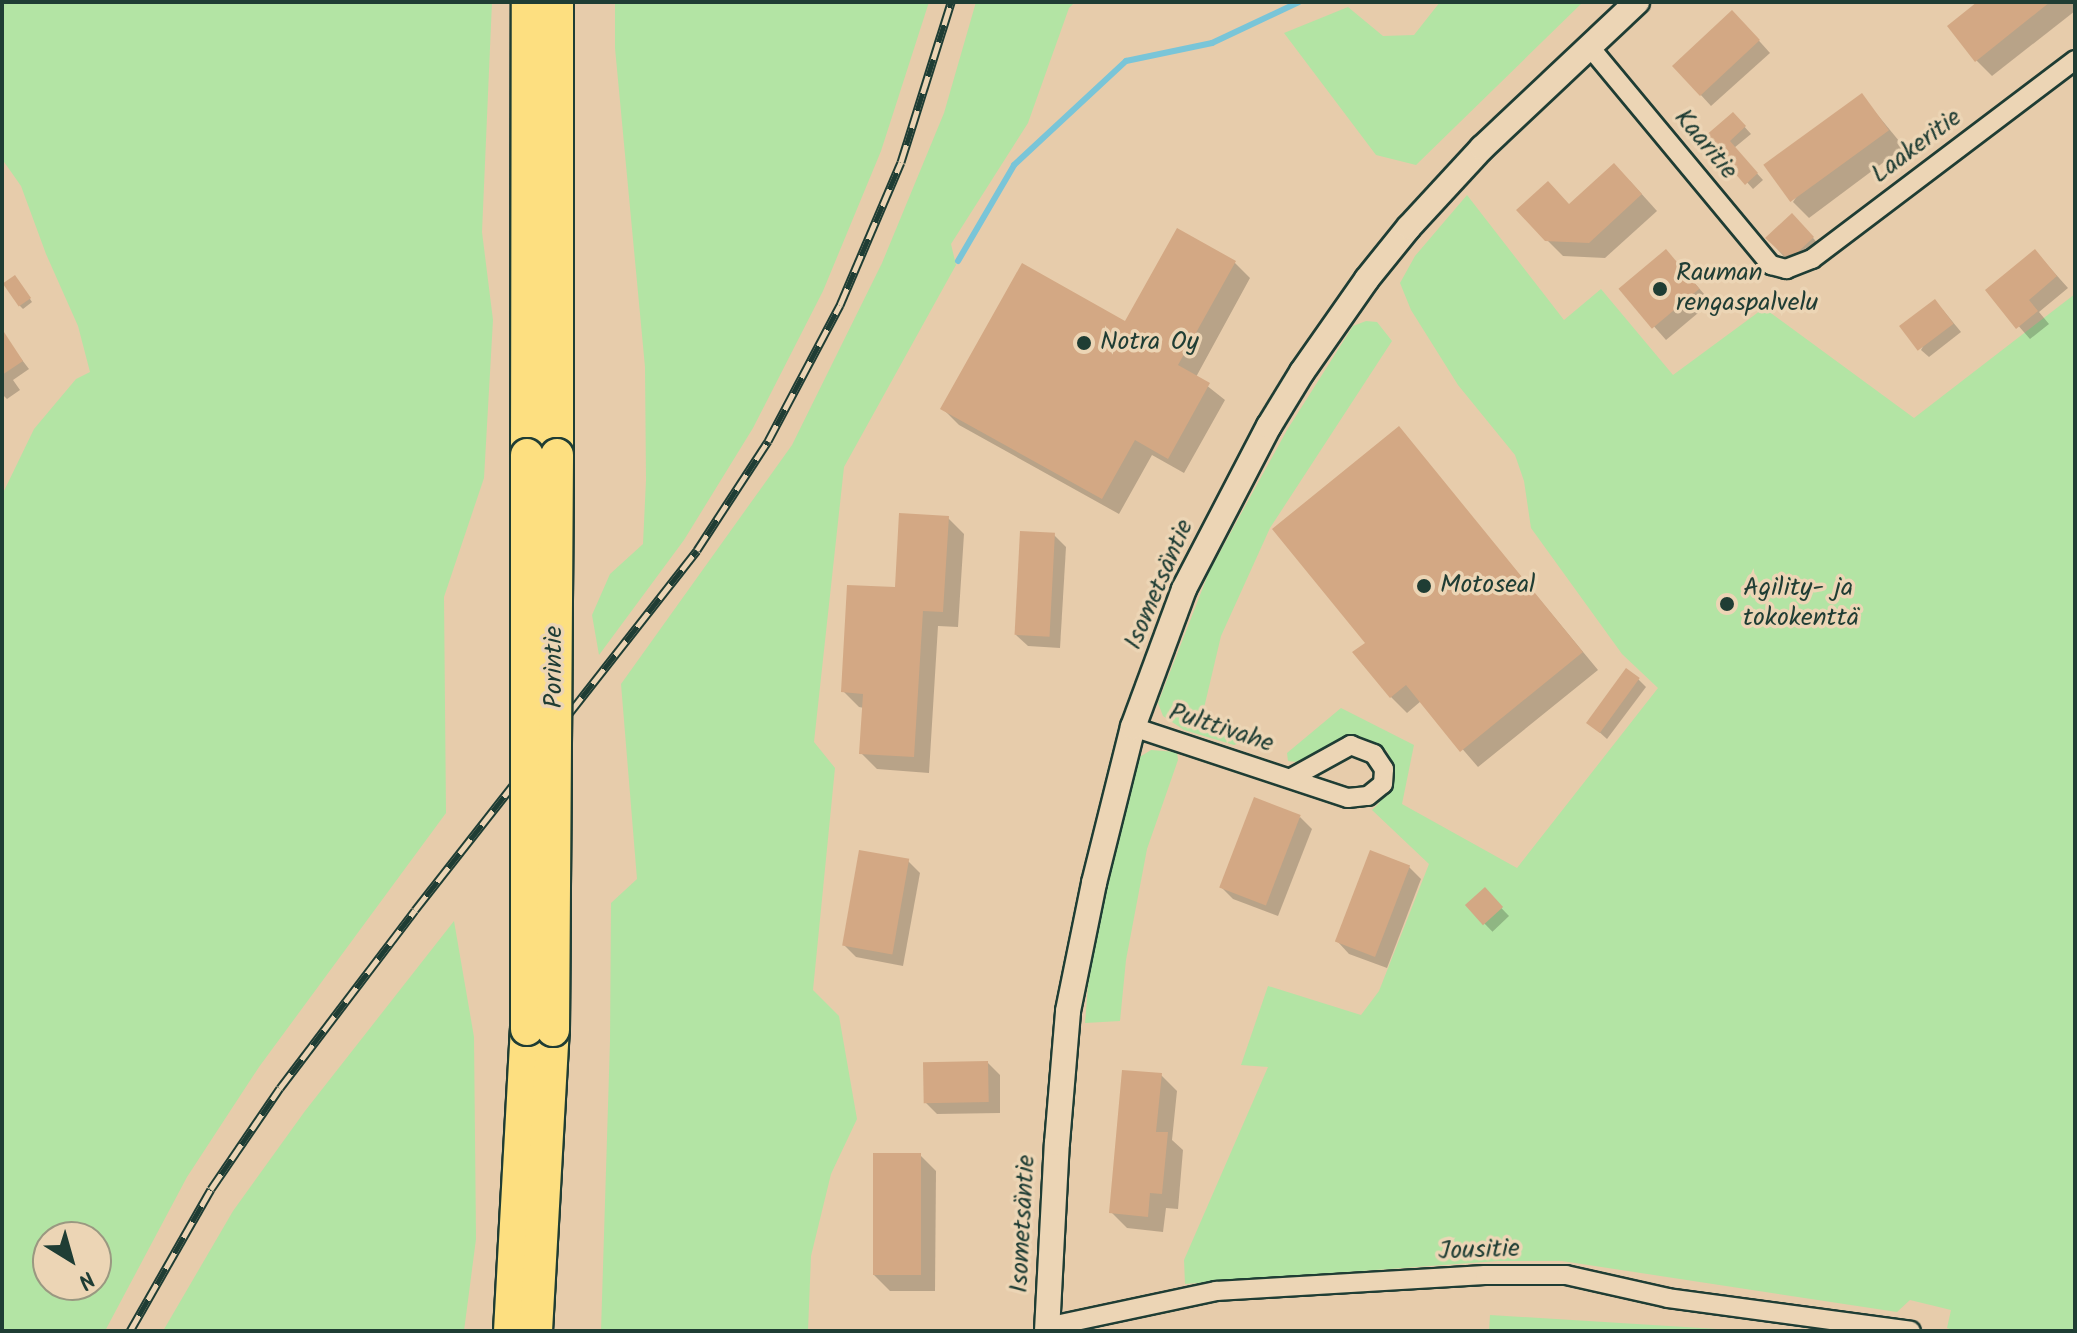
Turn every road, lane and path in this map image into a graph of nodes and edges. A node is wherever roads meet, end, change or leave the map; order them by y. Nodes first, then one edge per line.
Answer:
1 (528, 2) edge
2 (557, 2) edge
3 (1637, 2) edge
4 (1589, 46) junction
5 (2075, 60) edge
6 (1786, 269) joint
7 (542, 455) junction
8 (1133, 727) junction
9 (1293, 777) dead end
10 (540, 1030) junction
11 (1047, 1329) edge
12 (510, 1331) edge
13 (536, 1331) edge
14 (1911, 1331) edge

1 - 7 highway, Porintie
2 - 7 highway, Porintie
3 - 4 main road, Isometsäntie
4 - 6 street, Kaaritie
4 - 8 main road, Isometsäntie
5 - 6 street, Laakeritie
7 - 10 highway, Porintie, bridge
8 - 9 street, Pulttivahe
8 - 11 main road, Isometsäntie
10 - 12 highway, Porintie
10 - 13 highway, Porintie
11 - 14 street, Jousitie

